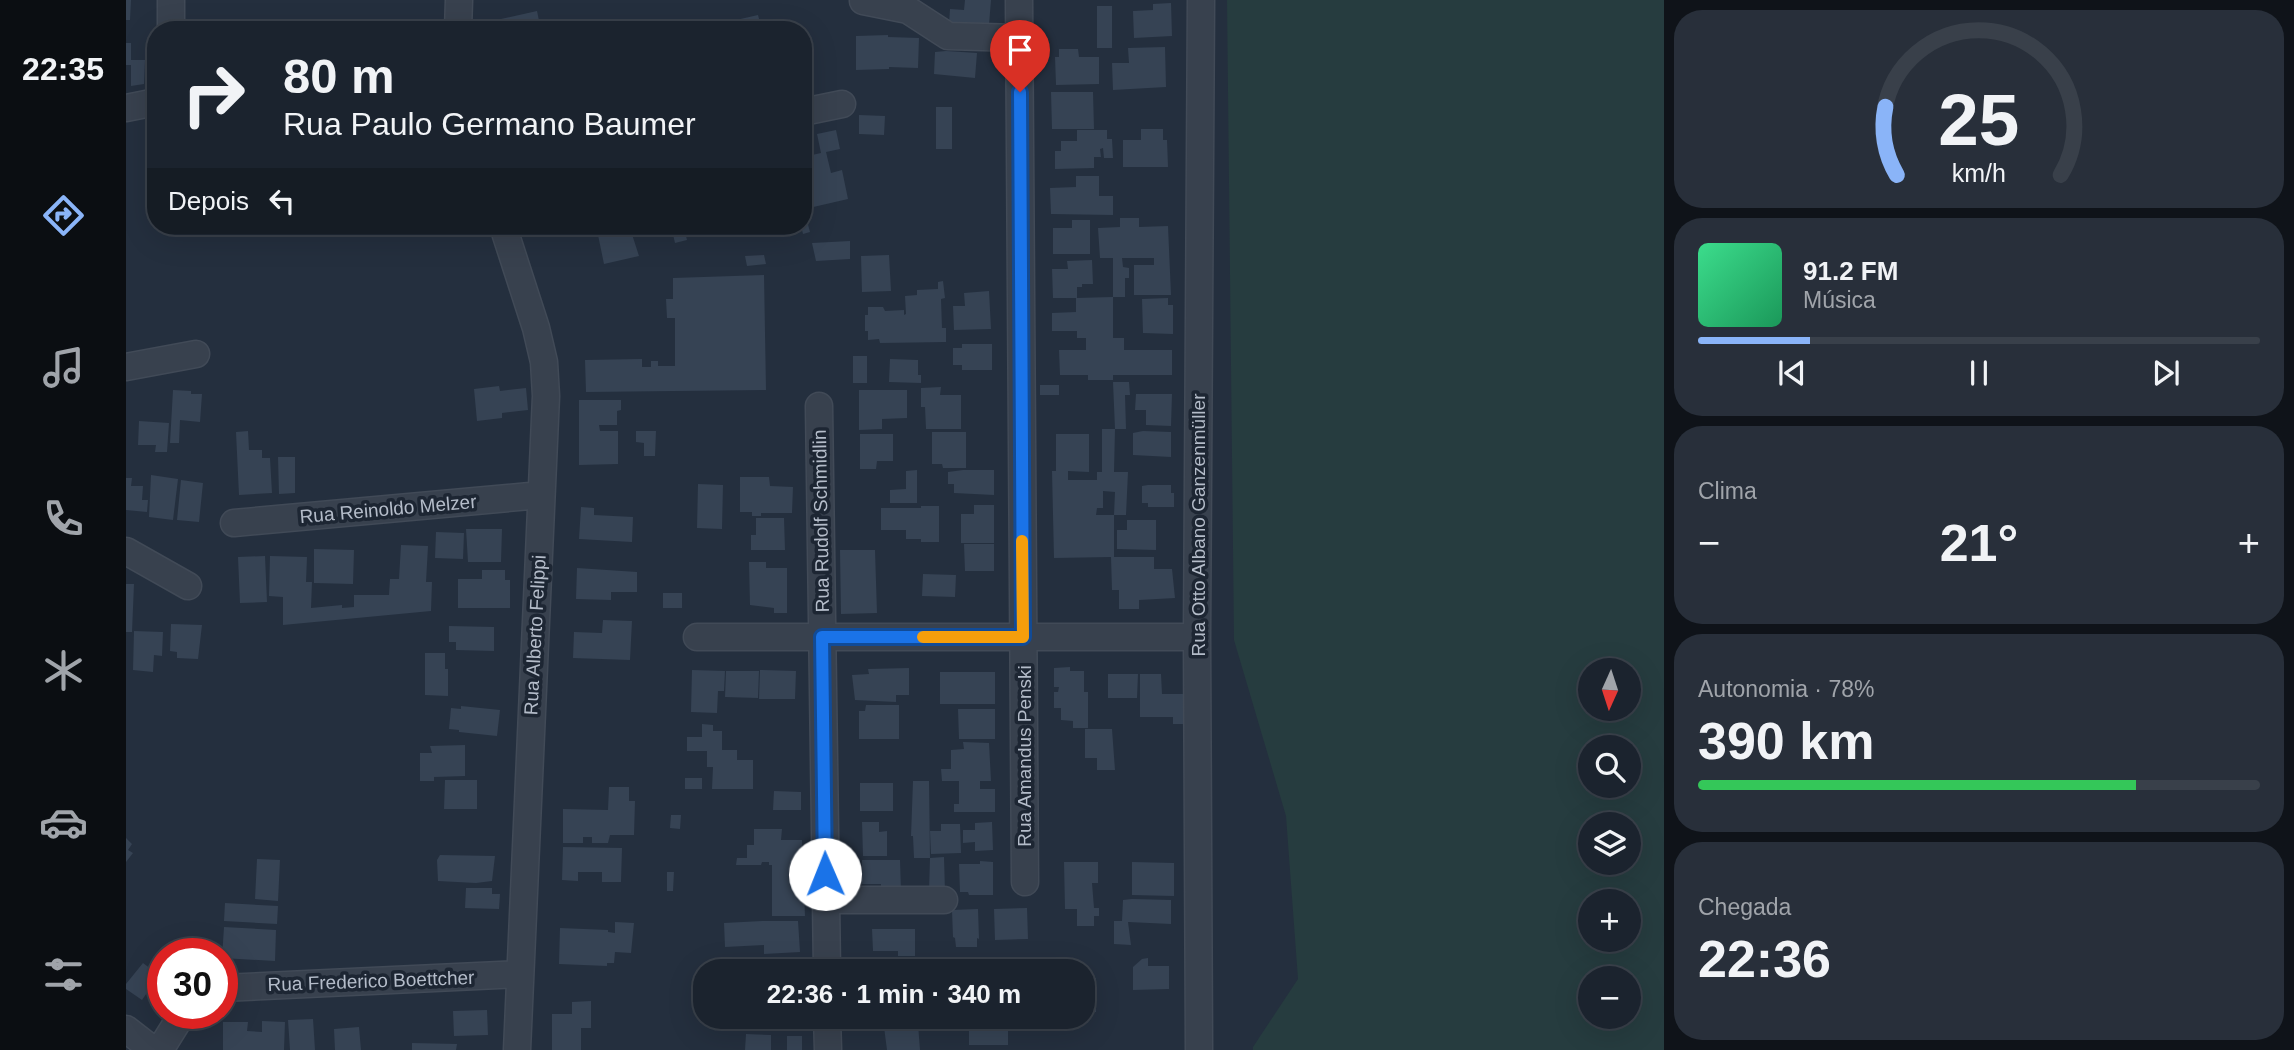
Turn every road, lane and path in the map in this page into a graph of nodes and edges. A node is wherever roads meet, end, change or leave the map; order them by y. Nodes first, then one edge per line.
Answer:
1 (172, 0) edge
2 (459, 0) edge
3 (1019, 0) edge
4 (1201, 0) edge
5 (863, 1) edge
6 (171, 21) edge
7 (458, 21) edge
8 (1020, 38) junction
9 (147, 104) edge
10 (842, 104) dead end
11 (126, 107) edge
12 (812, 110) edge
13 (506, 235) edge
14 (196, 354) dead end
15 (126, 368) edge
16 (819, 406) dead end
17 (541, 495) junction
18 (233, 523) dead end
19 (126, 551) edge
20 (188, 586) dead end
21 (822, 637) junction
22 (1023, 637) junction
23 (1198, 637) junction
24 (697, 638) dead end
25 (1025, 882) dead end
26 (826, 900) junction
27 (944, 900) dead end
28 (827, 959) edge
29 (519, 974) junction
30 (238, 987) edge
31 (126, 1029) edge
32 (173, 1029) edge
33 (827, 1029) edge
34 (153, 1050) edge
35 (160, 1050) edge
36 (517, 1050) edge
37 (828, 1050) edge
38 (1199, 1050) edge

1 - 6 street
2 - 7 street
3 - 8 street, Rua Amandus Penski
4 - 23 street, Rua Otto Albano Ganzenmüller
5 - 8 street
8 - 22 street, Rua Amandus Penski
9 - 11 street
10 - 12 street
13 - 17 street, Rua Alberto Felippi
14 - 15 street
16 - 21 street, Rua Rudolf Schmidlin
17 - 18 street, Rua Reinoldo Melzer
17 - 29 street, Rua Alberto Felippi
19 - 20 street
21 - 22 street
21 - 24 street
21 - 26 street, Rua Rudolf Schmidlin
22 - 23 street
22 - 25 street, Rua Amandus Penski
23 - 38 street, Rua Otto Albano Ganzenmüller
26 - 27 street
26 - 28 street, Rua Rudolf Schmidlin
29 - 30 street, Rua Frederico Boettcher
29 - 36 street, Rua Alberto Felippi
31 - 34 street
32 - 35 street
33 - 37 street

